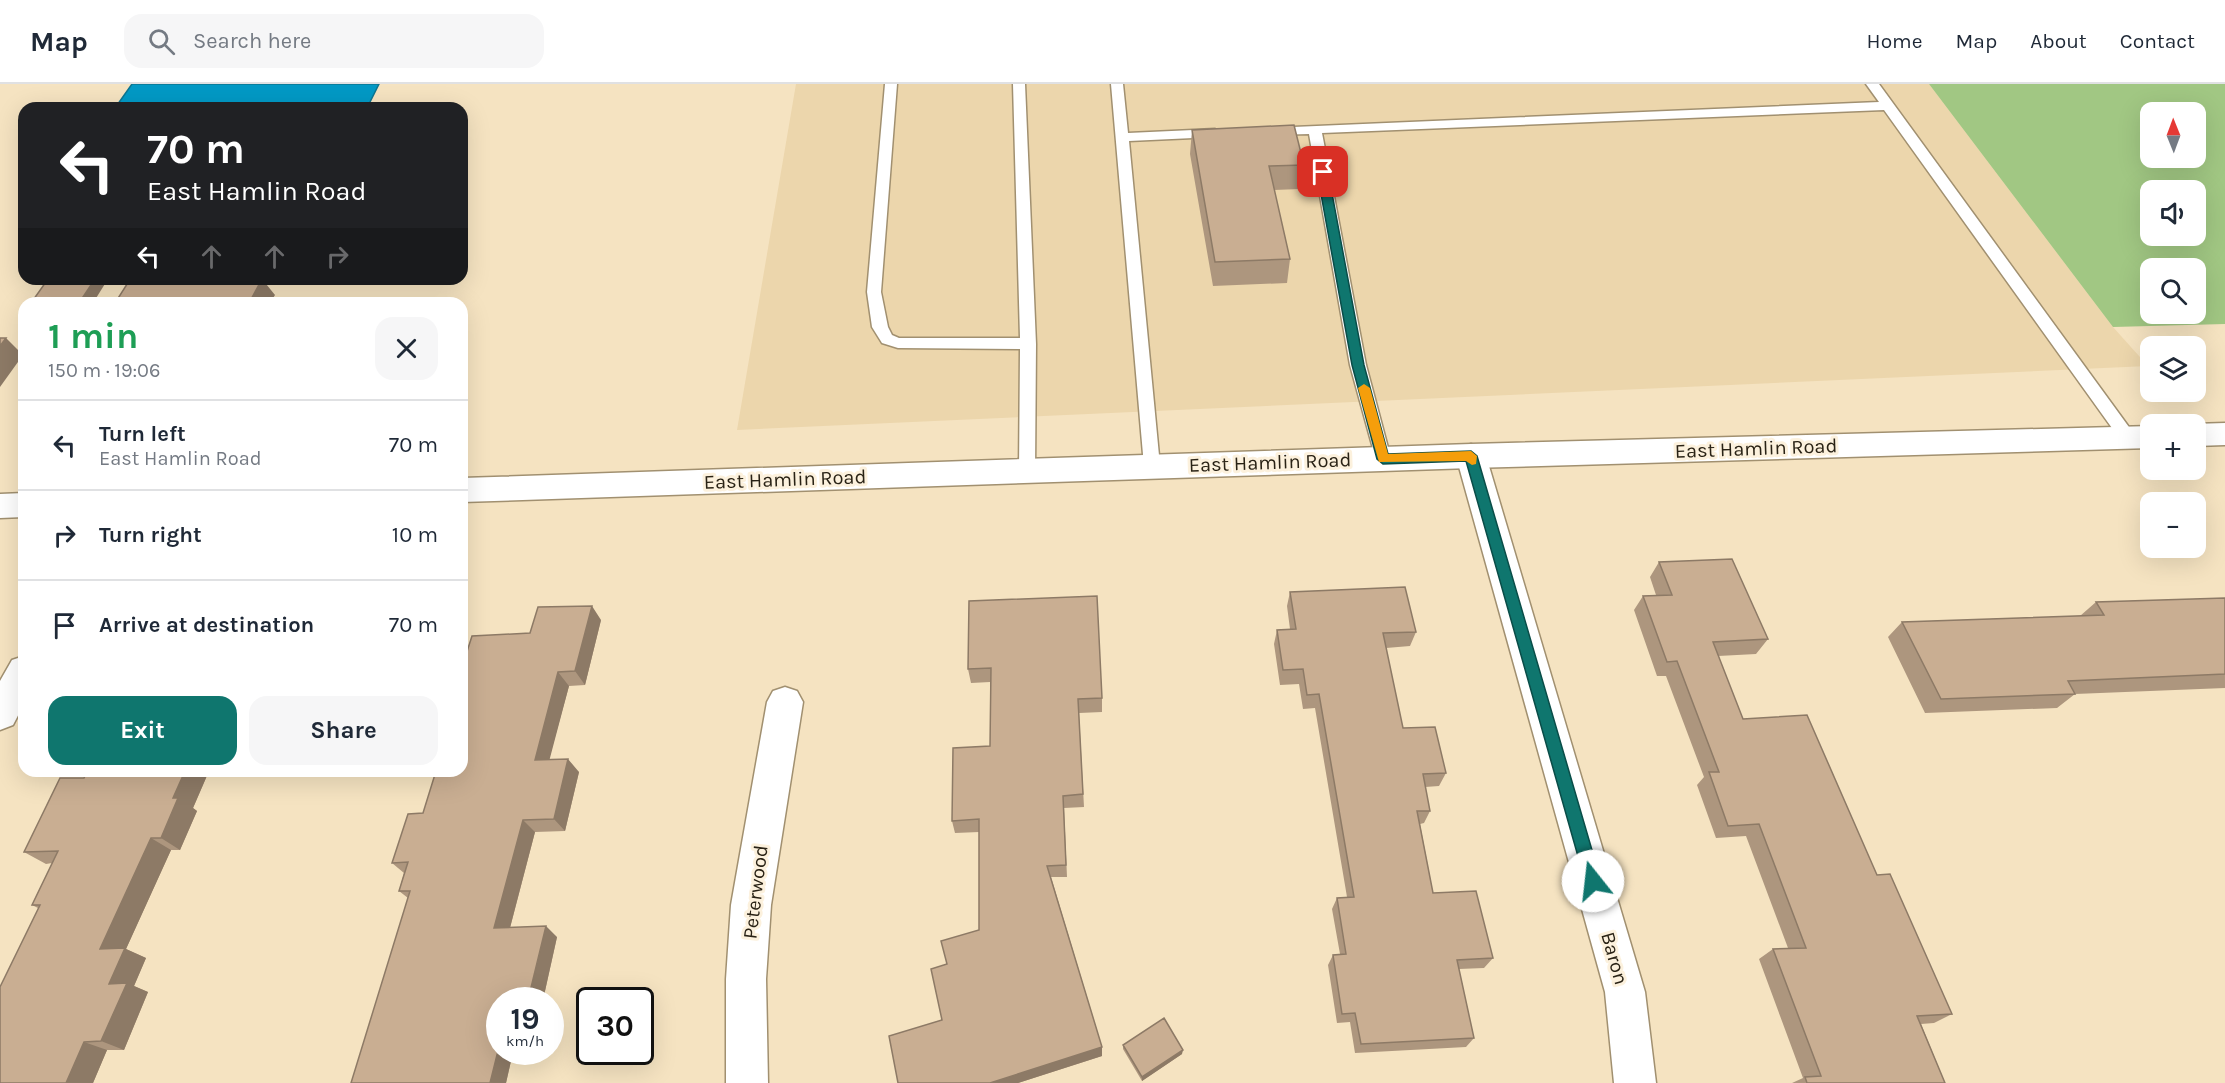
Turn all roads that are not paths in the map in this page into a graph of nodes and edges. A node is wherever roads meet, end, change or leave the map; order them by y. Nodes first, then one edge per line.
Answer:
1 (891, 84) edge
2 (1019, 84) edge
3 (1117, 84) edge
4 (1872, 84) edge
5 (1888, 106) junction
6 (1315, 129) junction
7 (1258, 131) edge
8 (1223, 133) edge
9 (1120, 137) junction
10 (1028, 344) junction
11 (2225, 434) edge
12 (2206, 435) edge
13 (2139, 437) edge
14 (1471, 456) junction
15 (1383, 459) junction
16 (1152, 466) junction
17 (1027, 471) junction
18 (468, 490) edge
19 (18, 505) edge
20 (0, 506) edge
21 (18, 681) edge
22 (785, 702) dead end
23 (0, 714) edge
24 (747, 1083) edge
25 (1635, 1083) edge

1 - 10 lane
2 - 10 lane
3 - 9 lane
4 - 5 lane
5 - 6 lane
5 - 13 lane
6 - 7 lane
6 - 15 lane
8 - 9 lane
9 - 16 lane
10 - 17 lane
11 - 12 street
13 - 14 street, East Hamlin Road
14 - 15 street, East Hamlin Road
14 - 25 street, Baron
15 - 16 street, East Hamlin Road
16 - 17 street, East Hamlin Road
17 - 18 street, East Hamlin Road
19 - 20 street
21 - 23 street
22 - 24 street, Peterwood

